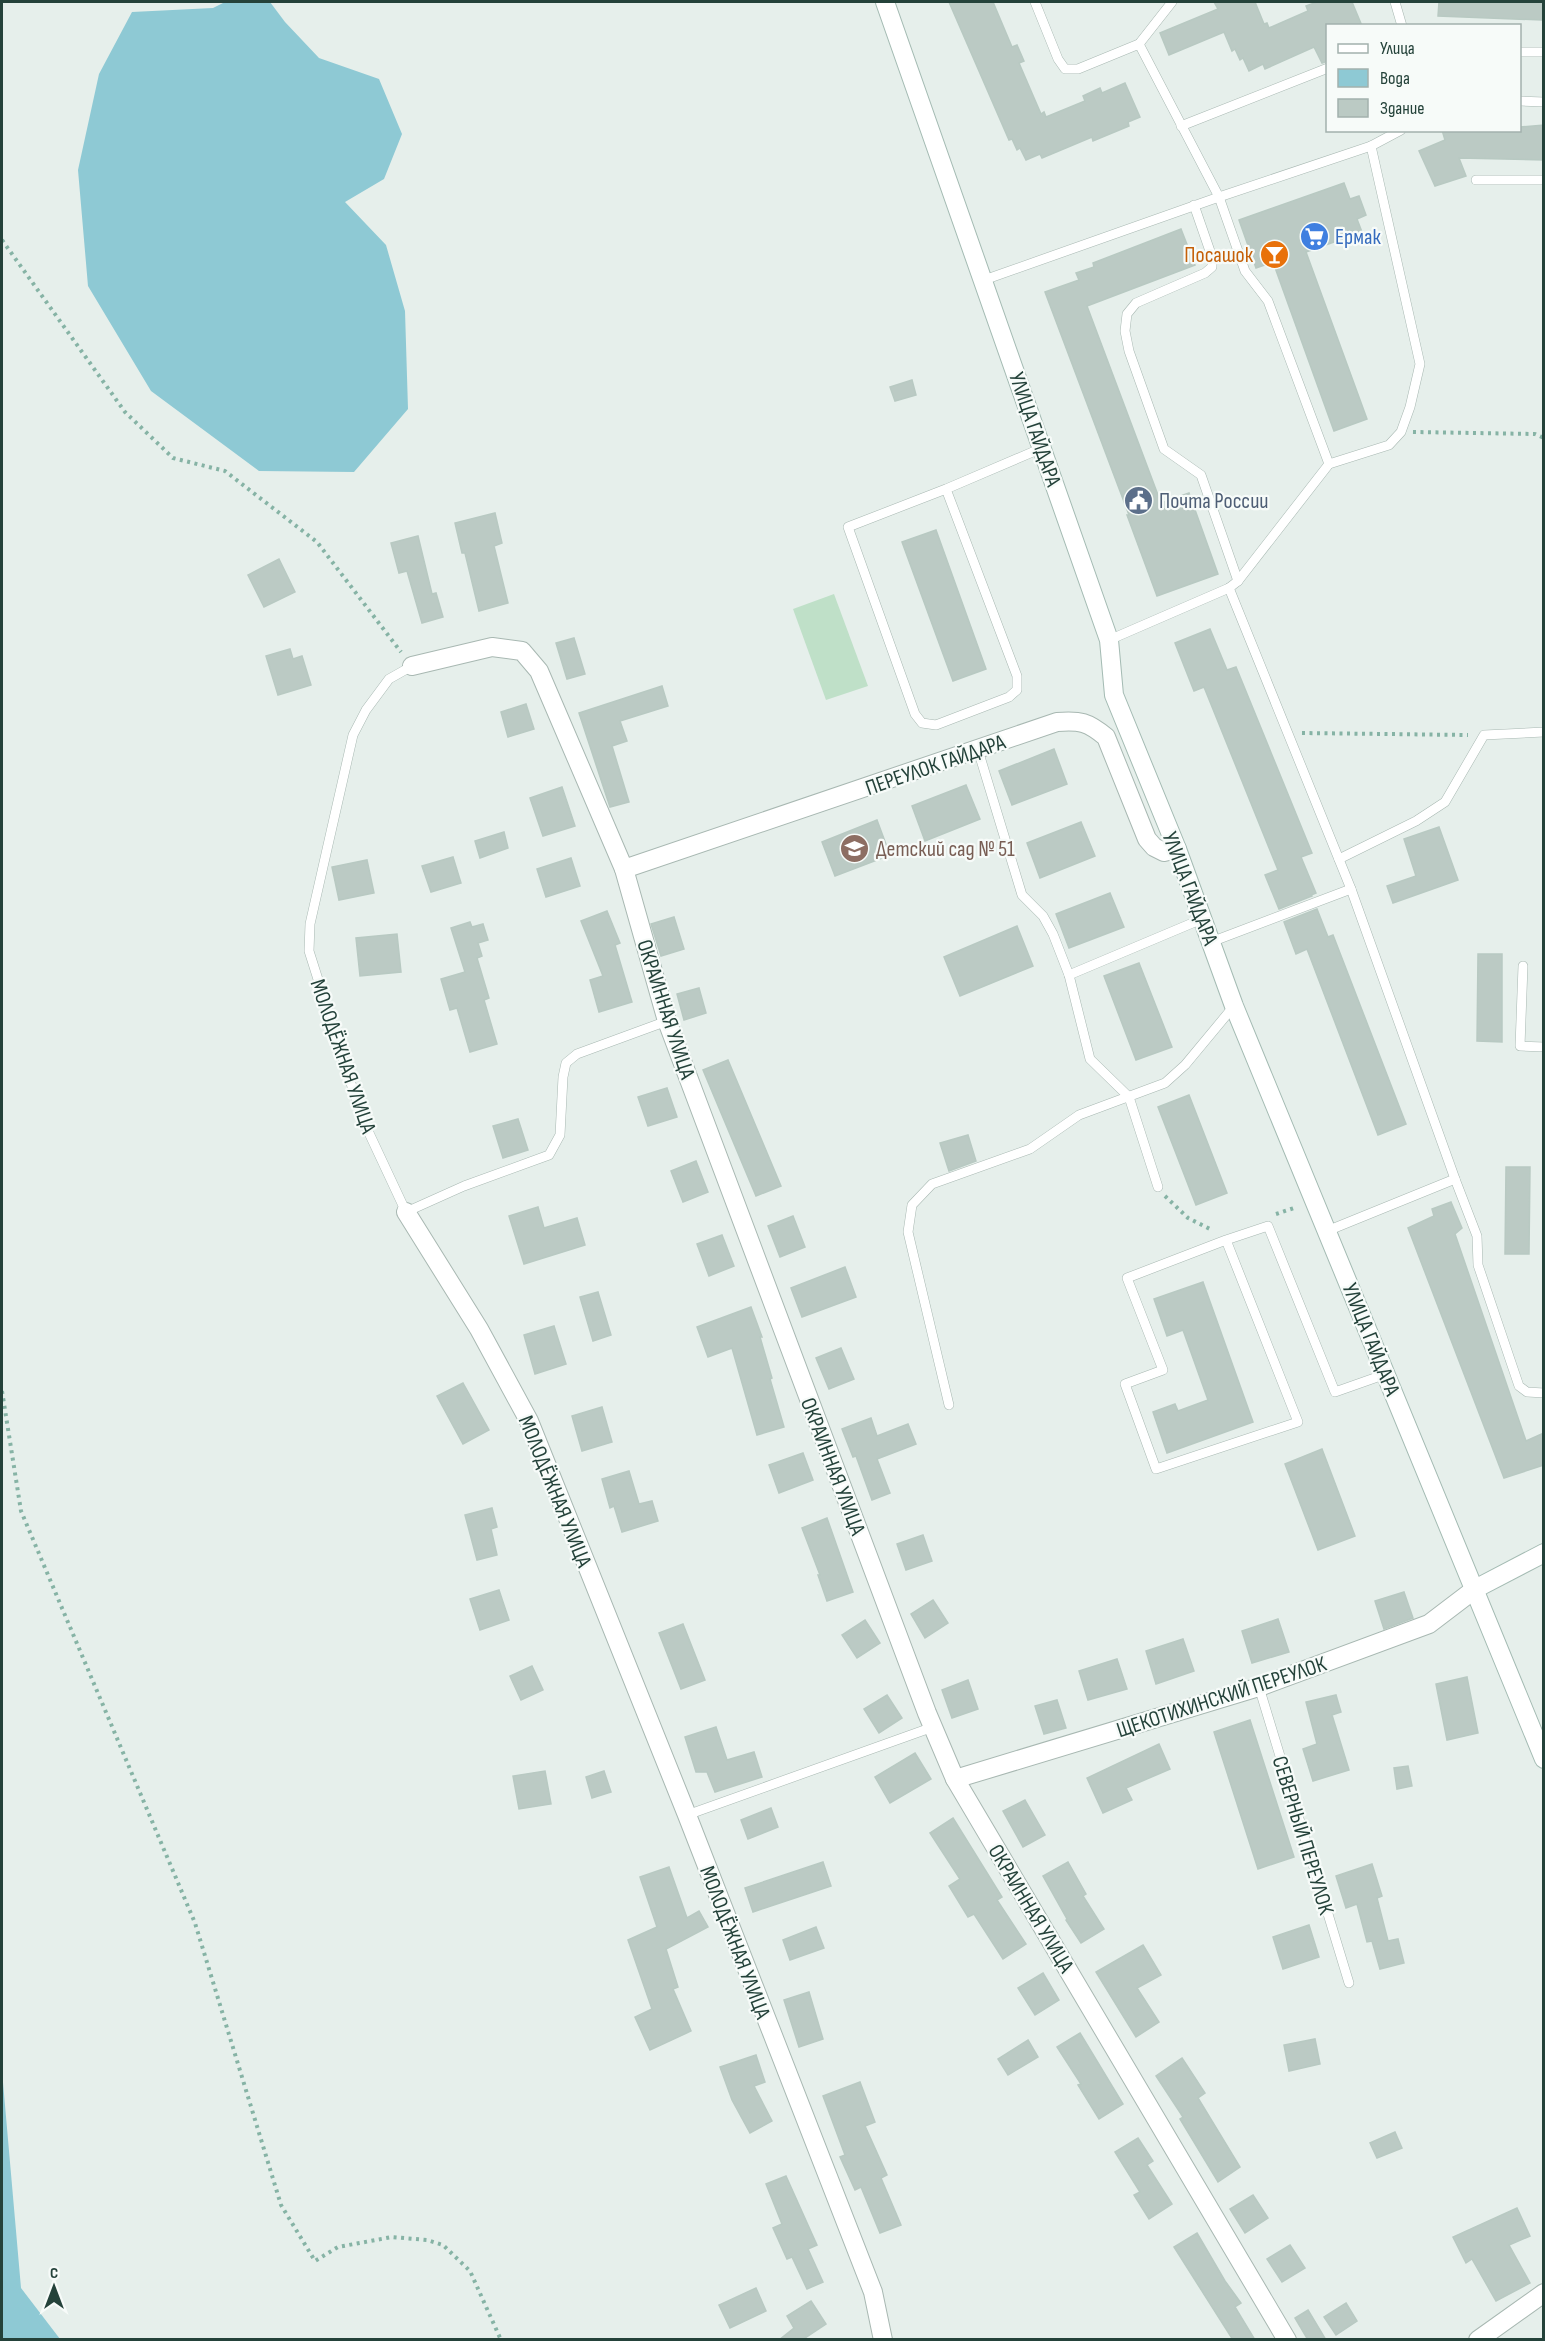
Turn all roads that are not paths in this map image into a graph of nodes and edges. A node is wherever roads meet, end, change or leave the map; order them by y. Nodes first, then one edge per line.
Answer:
1 (885, 2) edge
2 (1035, 2) edge
3 (1172, 2) edge
4 (1395, 2) edge
5 (1401, 24) edge
6 (1139, 44) junction
7 (1521, 52) edge
8 (1544, 52) edge
9 (1326, 69) edge
10 (1521, 101) edge
11 (1544, 102) edge
12 (1181, 126) junction
13 (1397, 132) edge
14 (1371, 146) junction
15 (1476, 180) dead end
16 (1544, 180) edge
17 (1219, 197) junction
18 (1194, 206) junction
19 (984, 280) junction
20 (1042, 448) junction
21 (1329, 464) junction
22 (946, 489) junction
23 (1238, 581) junction
24 (1229, 588) junction
25 (1109, 640) junction
26 (412, 666) joint
27 (1544, 732) edge
28 (978, 750) junction
29 (1177, 849) junction
30 (1339, 859) junction
31 (624, 869) junction
32 (1351, 889) junction
33 (1202, 919) junction
34 (1211, 942) junction
35 (1522, 966) dead end
36 (1069, 975) junction
37 (1234, 1006) junction
38 (666, 1021) junction
39 (1544, 1047) edge
40 (1129, 1097) junction
41 (1455, 1179) junction
42 (1158, 1187) road end
43 (406, 1212) junction
44 (1327, 1231) junction
45 (1226, 1239) junction
46 (1386, 1374) junction
47 (1544, 1393) edge
48 (949, 1406) dead end
49 (1544, 1553) edge
50 (1475, 1589) junction
51 (1259, 1687) junction
52 (933, 1727) junction
53 (1544, 1759) edge
54 (955, 1779) junction
55 (687, 1815) junction
56 (1349, 1983) dead end
57 (1544, 2293) edge
58 (883, 2340) edge
59 (1287, 2340) edge
60 (1478, 2340) edge

1 - 19 street, УЛИЦА ГАЙДАРА
2 - 6 lane
3 - 6 lane
4 - 5 lane
6 - 12 lane
7 - 8 lane
9 - 12 lane
10 - 11 lane
12 - 17 lane
13 - 14 lane
14 - 17 lane
14 - 21 lane
15 - 16 lane
17 - 18 lane
17 - 21 lane
18 - 19 lane
18 - 23 lane
19 - 20 street, УЛИЦА ГАЙДАРА
20 - 22 lane
20 - 25 street, УЛИЦА ГАЙДАРА
21 - 23 lane
22 - 22 lane
23 - 24 lane
24 - 25 lane
24 - 30 lane
25 - 29 street, УЛИЦА ГАЙДАРА
26 - 31 street, ОКРАИННАЯ УЛИЦА
26 - 43 lane, МОЛОДЁЖНАЯ УЛИЦА
27 - 30 lane
28 - 29 street, ПЕРЕУЛОК ГАЙДАРА
28 - 31 street, ПЕРЕУЛОК ГАЙДАРА
28 - 36 lane
29 - 33 street, УЛИЦА ГАЙДАРА
30 - 32 lane
31 - 38 street, ОКРАИННАЯ УЛИЦА
32 - 34 lane
32 - 41 lane
33 - 34 street, УЛИЦА ГАЙДАРА
33 - 36 lane
34 - 37 street, УЛИЦА ГАЙДАРА
35 - 39 lane
36 - 40 lane
37 - 40 lane
37 - 44 street, УЛИЦА ГАЙДАРА
38 - 43 lane
38 - 52 street, ОКРАИННАЯ УЛИЦА
40 - 42 lane
40 - 48 lane
41 - 44 lane
41 - 47 lane
43 - 55 street, МОЛОДЁЖНАЯ УЛИЦА
44 - 46 street, УЛИЦА ГАЙДАРА
45 - 45 lane
45 - 46 lane
46 - 50 street, УЛИЦА ГАЙДАРА
49 - 50 street, ЩЕКОТИХИНСКИЙ ПЕРЕУЛОК
50 - 51 street, ЩЕКОТИХИНСКИЙ ПЕРЕУЛОК
50 - 53 street, УЛИЦА ГАЙДАРА
51 - 54 street, ЩЕКОТИХИНСКИЙ ПЕРЕУЛОК
51 - 56 lane, СЕВЕРНЫЙ ПЕРЕУЛОК
52 - 54 street, ОКРАИННАЯ УЛИЦА
52 - 55 lane
54 - 59 street, ОКРАИННАЯ УЛИЦА
55 - 58 street, МОЛОДЁЖНАЯ УЛИЦА
57 - 60 street

